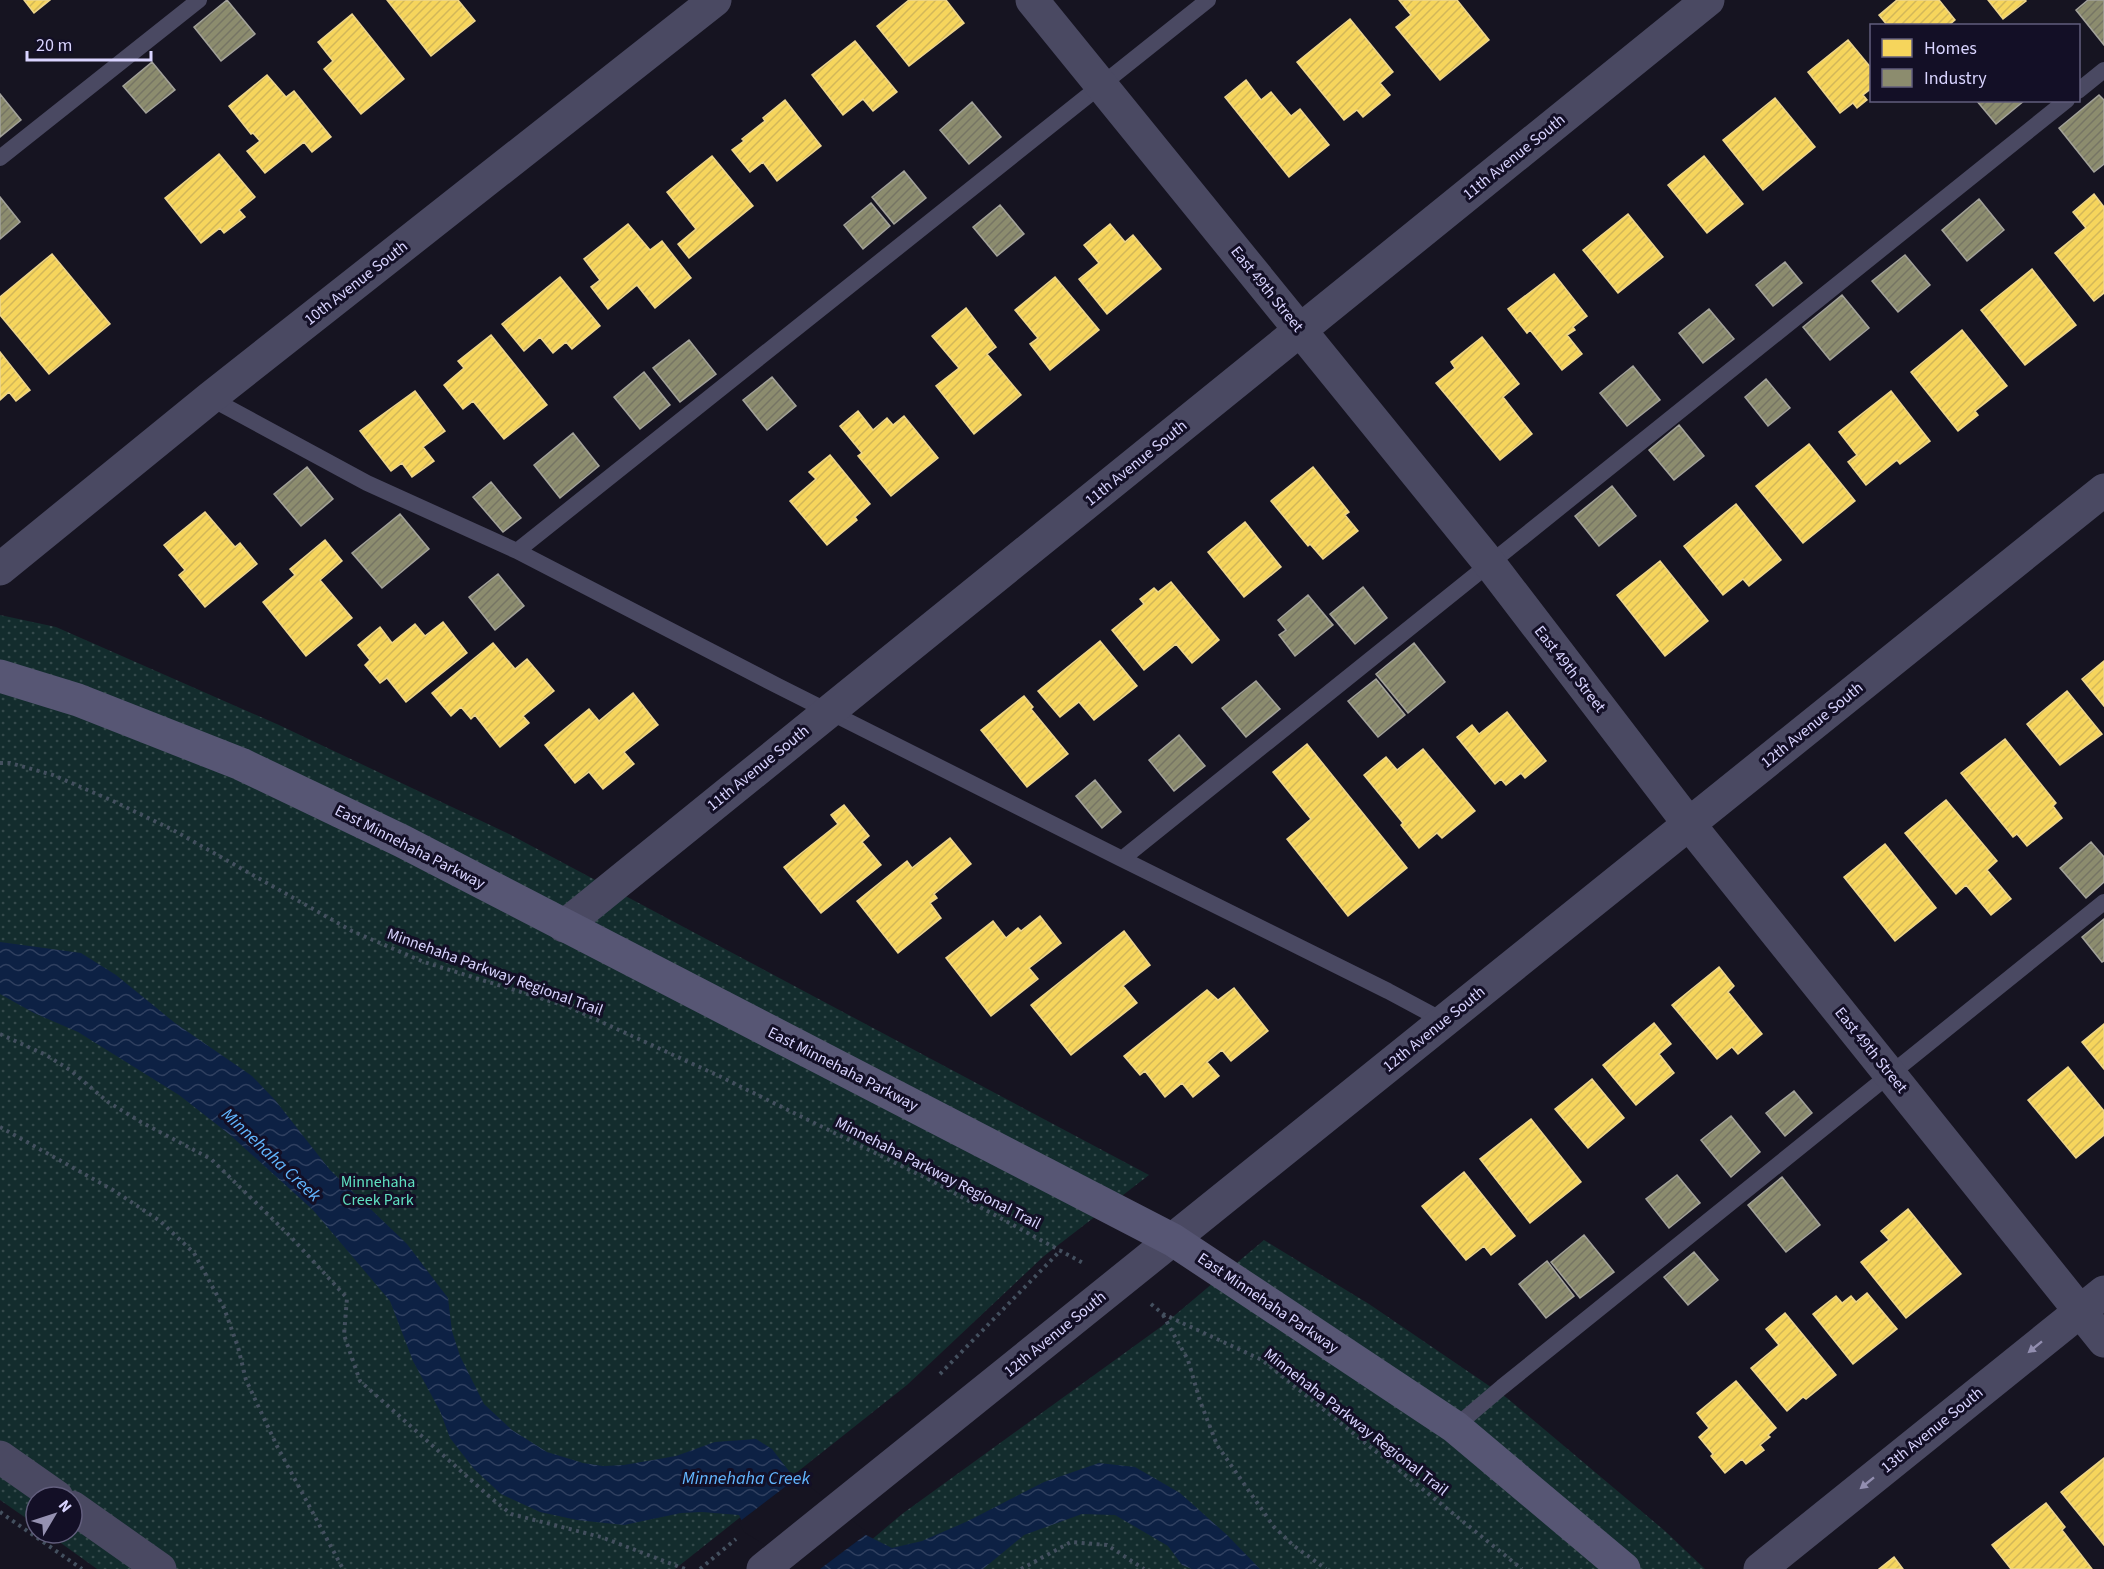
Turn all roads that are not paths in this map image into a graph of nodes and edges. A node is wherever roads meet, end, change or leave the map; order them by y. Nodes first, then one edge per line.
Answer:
1 (199, 0) edge
2 (715, 0) edge
3 (1032, 0) edge
4 (1208, 0) edge
5 (1708, 0) edge
6 (2104, 70) edge
7 (1101, 85) junction
8 (2080, 90) edge
9 (2065, 102) edge
10 (0, 158) edge
11 (1300, 330) junction
12 (210, 398) junction
13 (2104, 490) edge
14 (517, 551) junction
15 (1490, 564) junction
16 (0, 569) edge
17 (0, 676) edge
18 (828, 711) junction
19 (1689, 824) junction
20 (1122, 859) junction
21 (2104, 902) edge
22 (564, 926) junction
23 (1444, 1022) junction
24 (1889, 1074) junction
25 (1173, 1240) junction
26 (2092, 1301) edge
27 (2104, 1341) edge
28 (1455, 1427) junction
29 (0, 1457) edge
30 (40, 1485) edge
31 (84, 1516) edge
32 (159, 1569) edge
33 (763, 1569) edge
34 (1624, 1569) edge
35 (1760, 1569) edge

1 - 10 lane
2 - 12 street, 10th Avenue South
3 - 7 street, East 49th Street
4 - 7 lane
5 - 11 street, 11th Avenue South
6 - 8 lane
7 - 11 street, East 49th Street
7 - 14 lane
9 - 15 lane
11 - 15 street, East 49th Street
11 - 18 street, 11th Avenue South
12 - 14 lane
12 - 16 street, 10th Avenue South
13 - 19 street, 12th Avenue South
14 - 18 lane
15 - 19 street, East 49th Street
15 - 20 lane
17 - 22 street, East Minnehaha Parkway
18 - 20 lane
18 - 22 street, 11th Avenue South
19 - 23 street, 12th Avenue South
19 - 24 street, East 49th Street
20 - 23 lane
21 - 24 lane
22 - 25 street, East Minnehaha Parkway
23 - 25 street, 12th Avenue South
24 - 26 street, East 49th Street
24 - 28 lane
25 - 28 street, East Minnehaha Parkway
25 - 33 street, 12th Avenue South
26 - 27 street, East 49th Street
26 -> 35 street, 13th Avenue South
28 - 34 street, East Minnehaha Parkway
29 - 30 street
31 - 32 street

